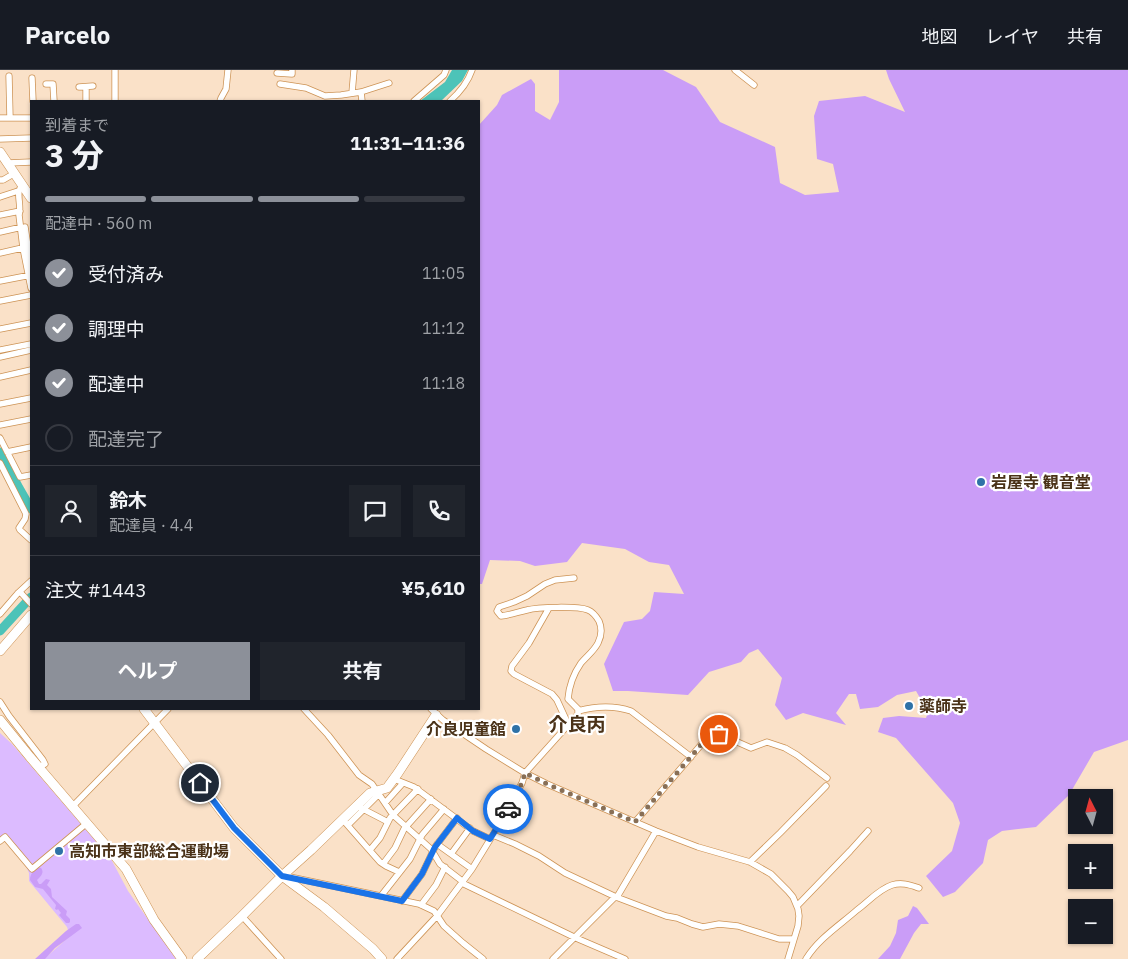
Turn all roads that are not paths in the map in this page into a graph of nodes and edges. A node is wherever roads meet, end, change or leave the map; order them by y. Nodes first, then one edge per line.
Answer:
1 (115, 70) edge
2 (228, 70) edge
3 (292, 70) edge
4 (354, 70) edge
5 (446, 70) edge
6 (472, 70) edge
7 (735, 70) edge
8 (277, 73) dead end
9 (9, 76) dead end
10 (32, 78) dead end
11 (389, 83) dead end
12 (46, 84) dead end
13 (280, 84) dead end
14 (754, 85) dead end
15 (93, 86) dead end
16 (361, 92) junction
17 (352, 93) junction
18 (323, 98) edge
19 (33, 100) edge
20 (54, 100) edge
21 (86, 100) edge
22 (115, 100) edge
23 (220, 100) edge
24 (362, 100) edge
25 (415, 100) edge
26 (451, 100) edge
27 (0, 118) edge
28 (10, 118) junction
29 (30, 118) edge
30 (30, 138) edge
31 (0, 139) edge
32 (0, 152) edge
33 (30, 162) edge
34 (8, 163) junction
35 (15, 173) junction
36 (0, 180) edge
37 (24, 188) edge
38 (0, 197) edge
39 (20, 211) junction
40 (0, 215) edge
41 (23, 227) junction
42 (0, 232) edge
43 (27, 247) edge
44 (0, 253) edge
45 (30, 262) edge
46 (30, 275) edge
47 (0, 281) edge
48 (30, 295) edge
49 (0, 301) edge
50 (30, 323) edge
51 (0, 329) edge
52 (30, 344) edge
53 (0, 350) edge
54 (30, 350) edge
55 (0, 357) edge
56 (30, 370) edge
57 (0, 377) edge
58 (30, 398) edge
59 (0, 404) edge
60 (30, 419) edge
61 (0, 425) edge
62 (0, 438) edge
63 (30, 447) edge
64 (7, 452) junction
65 (0, 463) edge
66 (30, 475) edge
67 (30, 539) edge
68 (574, 578) dead end
69 (30, 582) edge
70 (20, 593) junction
71 (30, 603) edge
72 (549, 608) junction
73 (1, 611) edge
74 (30, 616) edge
75 (0, 651) edge
76 (0, 702) edge
77 (145, 710) edge
78 (167, 710) edge
79 (305, 710) edge
80 (578, 710) junction
81 (434, 712) edge
82 (0, 720) edge
83 (154, 723) junction
84 (568, 724) junction
85 (690, 758) junction
86 (39, 767) junction
87 (525, 773) junction
88 (827, 778) dead end
89 (394, 779) junction
90 (403, 783) junction
91 (826, 786) dead end
92 (418, 789) junction
93 (378, 792) junction
94 (431, 799) junction
95 (385, 803) junction
96 (73, 806) junction
97 (360, 808) junction
98 (444, 809) junction
99 (393, 815) junction
100 (457, 818) junction
101 (388, 822) junction
102 (635, 822) junction
103 (87, 823) junction
104 (345, 823) junction
105 (406, 826) junction
106 (470, 828) junction
107 (656, 831) junction
108 (868, 832) dead end
109 (492, 837) junction
110 (420, 838) junction
111 (0, 841) edge
112 (437, 844) junction
113 (370, 850) junction
114 (432, 851) junction
115 (451, 854) junction
116 (750, 862) junction
117 (383, 864) junction
118 (445, 867) junction
119 (472, 869) junction
120 (400, 872) junction
121 (282, 876) junction
122 (462, 881) junction
123 (919, 888) dead end
124 (382, 896) junction
125 (616, 898) junction
126 (402, 901) junction
127 (421, 905) junction
128 (797, 906) junction
129 (242, 916) junction
130 (438, 916) junction
131 (575, 937) junction
132 (794, 939) junction
133 (182, 959) edge
134 (197, 959) edge
135 (281, 959) edge
136 (382, 959) edge
137 (397, 959) edge
138 (483, 959) edge
139 (553, 959) edge
140 (625, 959) edge
141 (788, 959) edge
142 (806, 959) edge

1 - 22 street
2 - 23 street
3 - 8 street
4 - 17 street
5 - 25 street
6 - 26 street
7 - 14 street
9 - 28 street
10 - 19 street
11 - 16 street
12 - 20 street
13 - 18 street
15 - 21 street
16 - 17 street
16 - 24 street
17 - 18 street
27 - 28 street
28 - 29 street
30 - 31 street
32 - 34 street
33 - 34 street
34 - 35 street
35 - 36 street
35 - 37 street
37 - 38 street
37 - 39 street
39 - 40 street
39 - 41 street
41 - 42 street
41 - 43 street
43 - 44 street
43 - 45 street
43 - 46 street
46 - 47 street
48 - 49 street
50 - 51 street
52 - 53 street
54 - 55 street
56 - 57 street
58 - 59 street
60 - 61 street
62 - 64 street
63 - 64 street
64 - 66 street
65 - 67 street
68 - 72 street
69 - 70 street
70 - 71 street
70 - 73 street
72 - 80 street
72 - 84 street
74 - 75 street
76 - 86 street
77 - 83 street
78 - 83 street
79 - 93 street
80 - 84 street
80 - 85 street
81 - 87 street
81 - 89 street
82 - 86 street
83 - 96 street
83 - 121 street
84 - 87 street
85 - 88 street
85 - 102 street
86 - 96 street
87 - 102 street
87 - 109 street
89 - 90 street
89 - 93 street
90 - 92 street
90 - 95 street
91 - 116 street
92 - 94 street
92 - 99 street
93 - 95 street
93 - 97 street
94 - 98 street
94 - 105 street
95 - 99 street
96 - 103 street
97 - 101 street
97 - 104 street
98 - 100 street
98 - 110 street
99 - 101 street
99 - 105 street
100 - 106 street
100 - 112 street
101 - 113 street
102 - 107 street
103 - 111 street
103 - 133 street
104 - 113 street
104 - 121 street
105 - 110 street
105 - 117 street
106 - 109 street
106 - 115 street
107 - 116 street
107 - 125 street
108 - 128 street
109 - 119 street
109 - 125 street
110 - 114 street
110 - 120 street
112 - 114 street
112 - 115 street
113 - 117 street
114 - 118 street
114 - 126 street
115 - 119 street
116 - 128 street
117 - 120 street
118 - 122 street
118 - 127 street
119 - 122 street
120 - 124 street
121 - 124 street
121 - 129 street
121 - 136 street
122 - 130 street
122 - 131 street
123 - 142 street
124 - 126 street
125 - 131 street
125 - 132 street
126 - 127 street
127 - 130 street
128 - 132 street
129 - 134 street
129 - 135 street
130 - 137 street
130 - 138 street
131 - 139 street
131 - 140 street
132 - 141 street

